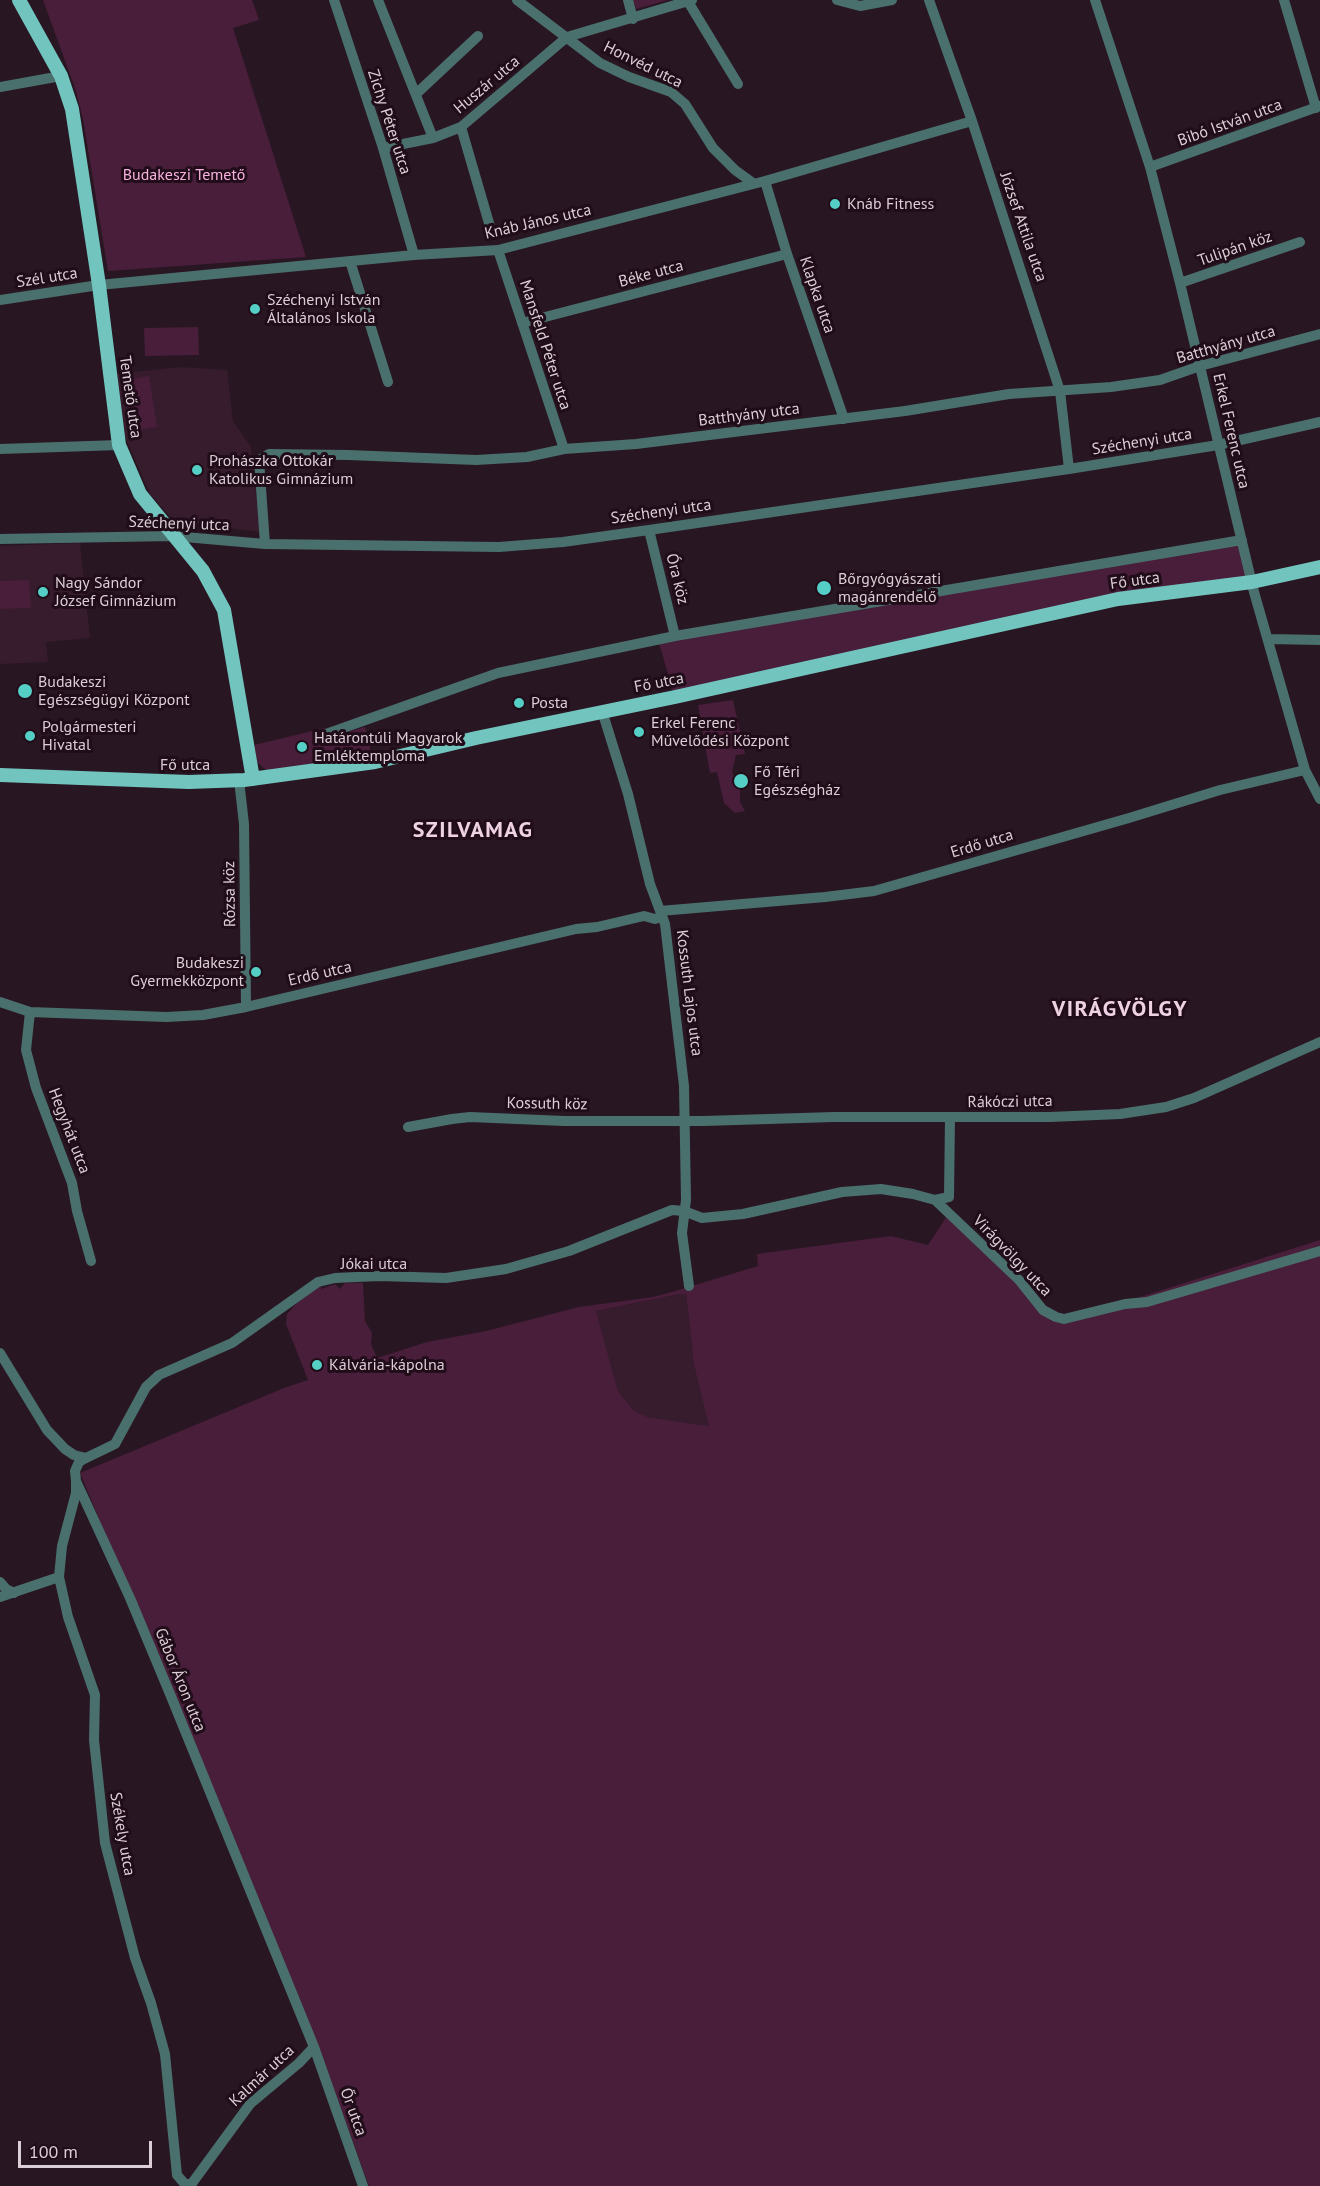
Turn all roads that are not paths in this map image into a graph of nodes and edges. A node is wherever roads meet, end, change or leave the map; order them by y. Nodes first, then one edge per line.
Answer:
1 (19, 0) edge
2 (333, 0) edge
3 (378, 0) edge
4 (628, 0) edge
5 (689, 0) edge
6 (837, 0) edge
7 (892, 0) edge
8 (929, 0) edge
9 (1095, 0) edge
10 (1284, 0) edge
11 (519, 2) edge
12 (633, 19) junction
13 (478, 36) dead end
14 (567, 37) junction
15 (61, 76) junction
16 (738, 84) dead end
17 (0, 87) edge
18 (416, 94) junction
19 (1318, 107) edge
20 (972, 121) junction
21 (461, 127) junction
22 (433, 138) junction
23 (383, 148) junction
24 (1150, 167) junction
25 (735, 170) junction
26 (765, 181) junction
27 (753, 183) junction
28 (736, 187) junction
29 (491, 230) dead end
30 (1300, 242) dead end
31 (498, 250) junction
32 (787, 254) junction
33 (414, 255) junction
34 (350, 261) junction
35 (1180, 283) junction
36 (99, 285) junction
37 (0, 300) edge
38 (522, 324) junction
39 (1320, 333) edge
40 (1200, 366) junction
41 (388, 382) dead end
42 (1060, 391) junction
43 (844, 418) junction
44 (1320, 422) edge
45 (119, 445) junction
46 (1218, 445) junction
47 (0, 449) edge
48 (564, 449) junction
49 (1069, 469) junction
50 (649, 530) junction
51 (173, 536) junction
52 (0, 540) edge
53 (1242, 540) junction
54 (265, 544) junction
55 (1320, 567) edge
56 (1252, 582) junction
57 (675, 636) junction
58 (1269, 639) junction
59 (1320, 640) edge
60 (602, 711) junction
61 (326, 734) dead end
62 (1305, 770) junction
63 (0, 775) edge
64 (246, 780) junction
65 (1320, 799) edge
66 (660, 911) junction
67 (0, 1002) edge
68 (246, 1007) junction
69 (30, 1012) junction
70 (1320, 1042) edge
71 (950, 1117) junction
72 (686, 1120) junction
73 (408, 1127) dead end
74 (935, 1200) junction
75 (684, 1211) junction
76 (1320, 1251) edge
77 (92, 1261) dead end
78 (689, 1286) dead end
79 (0, 1353) edge
80 (86, 1458) junction
81 (76, 1481) junction
82 (59, 1577) junction
83 (0, 1582) edge
84 (14, 1593) junction
85 (0, 1597) edge
86 (314, 2047) junction
87 (191, 2186) edge
88 (363, 2186) edge

1 - 15 main road, Temető utca
2 - 23 street, Zichy Péter utca
3 - 18 street
4 - 12 street
5 - 12 street
5 - 16 street
6 - 7 street
8 - 20 street, József Attila utca
9 - 24 street, Erkel Ferenc utca
10 - 19 street
11 - 14 street, Honvéd utca
12 - 14 street
13 - 18 street
14 - 21 street, Huszár utca
14 - 25 street, Honvéd utca
15 - 17 street
15 - 36 main road, Temető utca
18 - 22 street
19 - 24 street, Bibó István utca
20 - 26 street, Knáb János utca
20 - 42 street, József Attila utca
21 - 22 street, Huszár utca
21 - 29 street
22 - 23 street, Huszár utca
23 - 33 street, Zichy Péter utca
24 - 35 street, Erkel Ferenc utca
25 - 27 street, Honvéd utca
25 - 28 street
26 - 27 street, Knáb János utca
26 - 32 street, Klapka utca
27 - 28 street, Knáb János utca
28 - 31 street, Knáb János utca
30 - 35 street, Tulipán köz
31 - 33 street, Knáb János utca
31 - 38 street, Mansfeld Péter utca
32 - 38 street, Béke utca
32 - 43 street, Klapka utca
33 - 34 street, Knáb János utca
34 - 36 street, Knáb János utca
34 - 41 street
35 - 40 street, Erkel Ferenc utca
36 - 37 street, Szél utca
36 - 45 main road, Temető utca
38 - 48 street, Mansfeld Péter utca
39 - 40 street, Batthyány utca
40 - 42 street, Batthyány utca
40 - 46 street, Erkel Ferenc utca
42 - 43 street, Batthyány utca
42 - 49 street, József Attila utca
43 - 48 street, Batthyány utca
44 - 46 street, Széchenyi utca
45 - 47 street
45 - 51 main road, Temető utca
46 - 49 street, Széchenyi utca
46 - 53 street, Erkel Ferenc utca
48 - 54 street, Batthyány utca
49 - 50 street, Széchenyi utca
50 - 54 street, Széchenyi utca
50 - 57 street, Óra köz
51 - 52 street, Széchenyi utca
51 - 54 street, Széchenyi utca
51 - 64 main road, Temető utca
53 - 56 street, Erkel Ferenc utca
53 - 57 street, Fő utca
55 - 56 main road, Fő utca
56 - 58 street, Erkel Ferenc utca
56 - 60 main road, Fő utca
57 - 61 street, Fő utca
58 - 59 street
58 - 62 street, Erkel Ferenc utca
60 - 64 main road, Fő utca
60 - 66 street, Kossuth Lajos utca
62 - 65 street, Erkel Ferenc utca
62 - 66 street, Erdő utca
63 - 64 main road, Fő utca
64 - 68 street, Rózsa köz
66 - 68 street, Erdő utca
66 - 72 street, Kossuth Lajos utca
67 - 69 street, Erdő utca
68 - 69 street, Erdő utca
69 - 77 street, Hegyhát utca
70 - 71 street, Rákóczi utca
71 - 72 street, Rákóczi utca
71 - 74 street
72 - 73 street, Kossuth köz
72 - 75 street, Kossuth Lajos utca
74 - 75 street, Virágvölgy utca
74 - 76 street, Virágvölgy utca
75 - 78 street, Kossuth Lajos utca
75 - 80 street, Jókai utca
79 - 80 street
80 - 81 street
81 - 82 street, Székely utca
81 - 86 street, Gábor Áron utca
82 - 84 street
82 - 87 street, Székely utca
83 - 84 street
84 - 85 street
86 - 87 street, Kalmár utca
86 - 88 street, Őr utca

